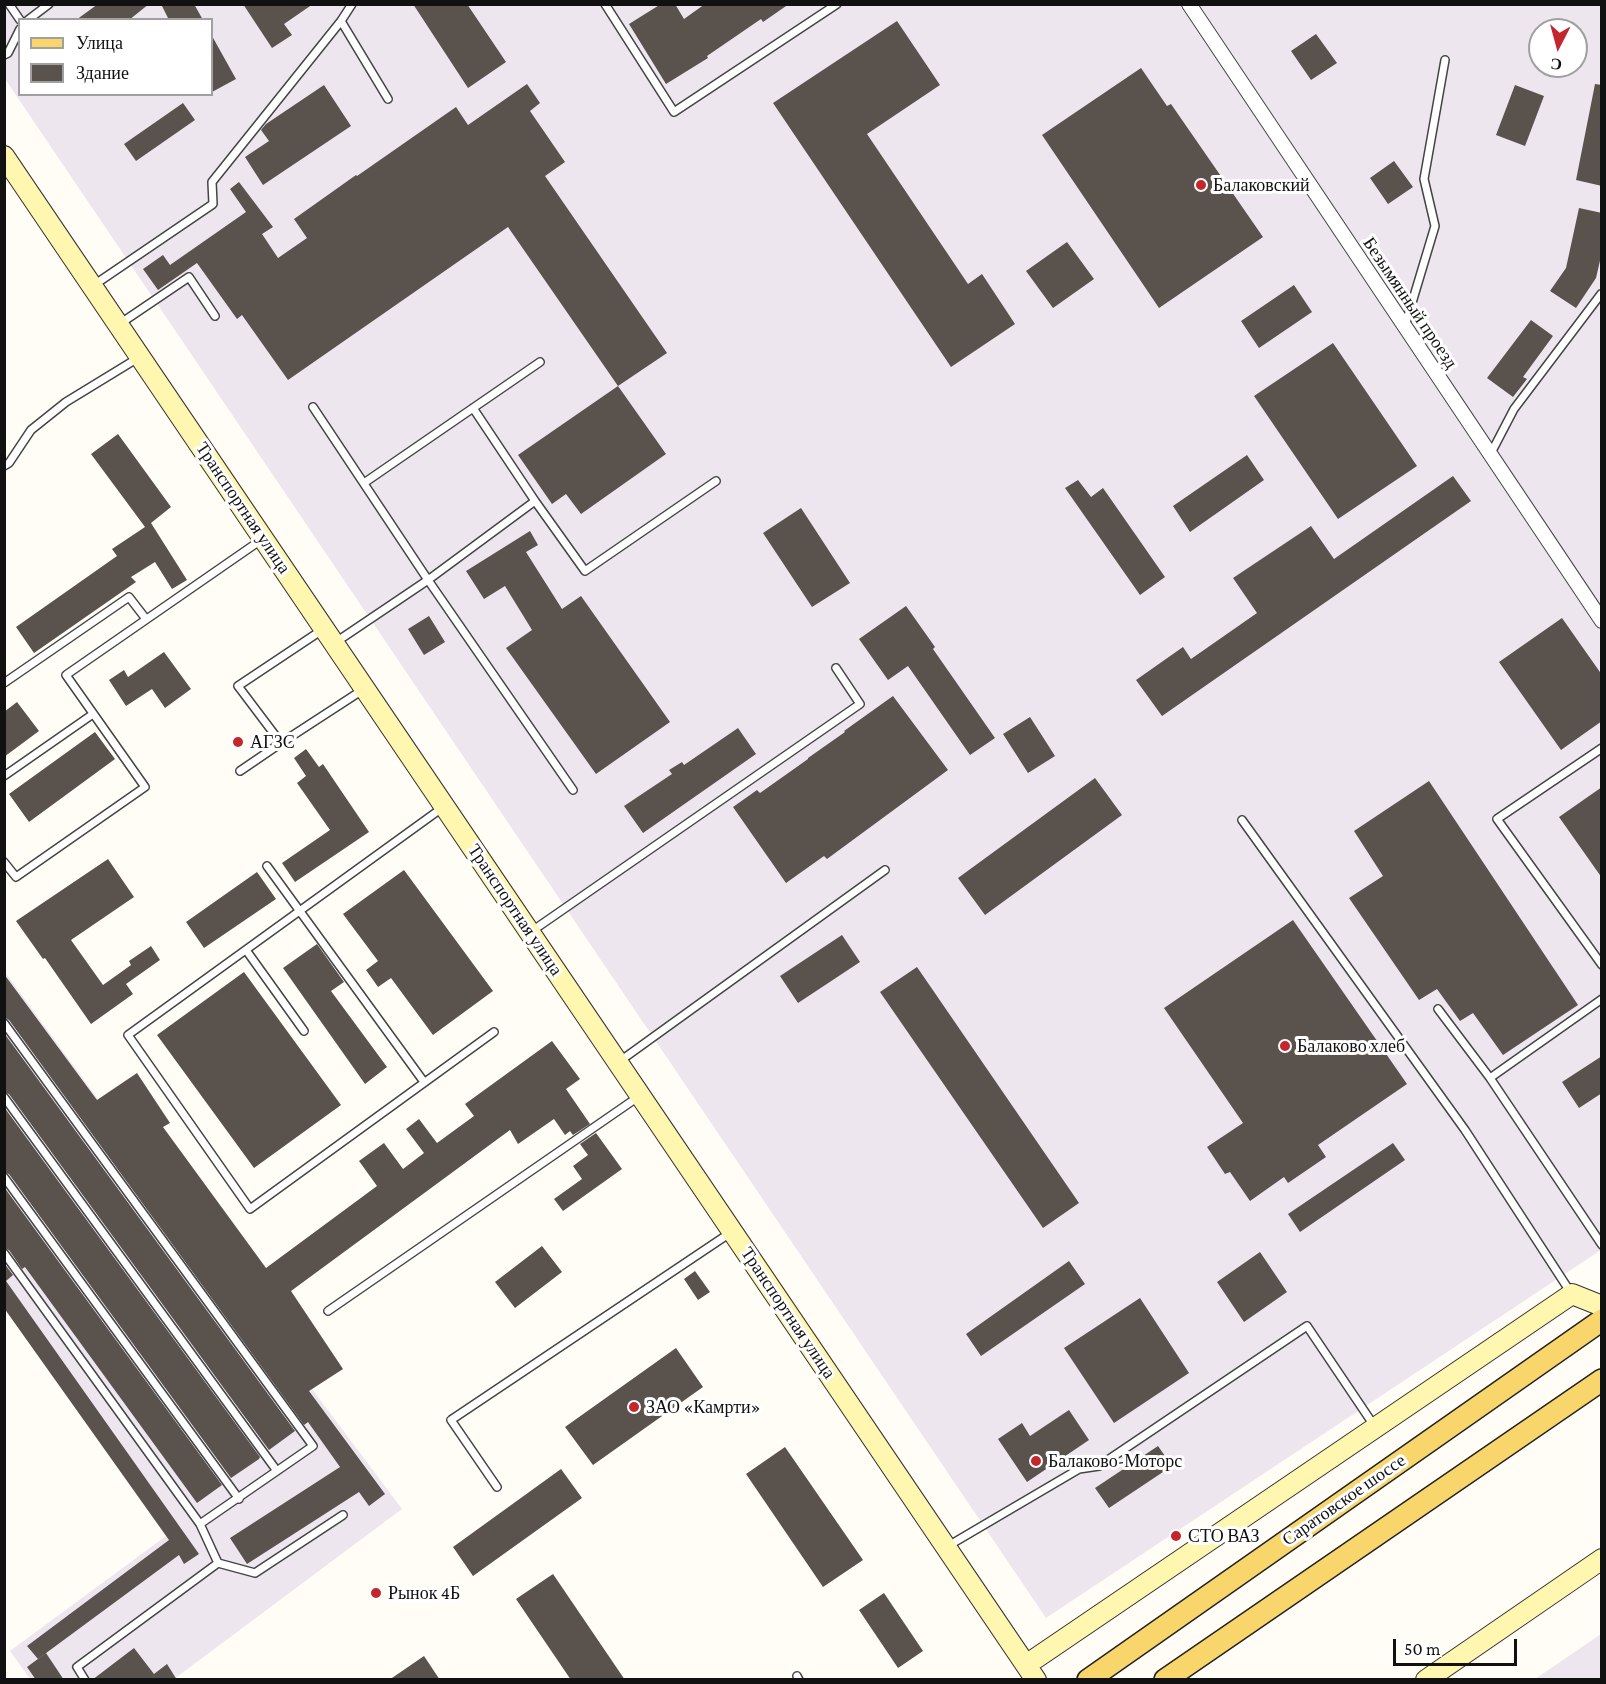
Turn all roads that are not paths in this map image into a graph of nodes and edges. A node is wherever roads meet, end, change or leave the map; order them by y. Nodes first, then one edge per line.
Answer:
1 (9, 4) edge
2 (49, 4) edge
3 (352, 4) edge
4 (605, 4) edge
5 (837, 4) edge
6 (1189, 4) edge
7 (19, 18) edge
8 (31, 18) edge
9 (341, 21) junction
10 (18, 33) edge
11 (4, 55) edge
12 (1445, 60) dead end
13 (388, 99) dead end
14 (4, 156) edge
15 (92, 286) junction
16 (1600, 294) edge
17 (215, 316) dead end
18 (119, 325) junction
19 (1405, 327) junction
20 (140, 356) junction
21 (540, 362) dead end
22 (313, 407) dead end
23 (473, 408) junction
24 (1490, 455) junction
25 (4, 466) edge
26 (716, 481) dead end
27 (364, 483) junction
28 (535, 501) junction
29 (263, 538) junction
30 (428, 580) junction
31 (146, 618) junction
32 (1602, 621) edge
33 (329, 636) junction
34 (836, 668) dead end
35 (4, 683) edge
36 (365, 688) junction
37 (93, 714) junction
38 (281, 743) junction
39 (1602, 748) edge
40 (240, 771) dead end
41 (4, 776) edge
42 (573, 790) dead end
43 (444, 806) junction
44 (1242, 820) dead end
45 (4, 862) edge
46 (267, 866) dead end
47 (885, 870) dead end
48 (299, 911) junction
49 (530, 932) junction
50 (246, 950) junction
51 (1602, 965) edge
52 (1602, 999) edge
53 (1438, 1009) dead end
54 (4, 1023) edge
55 (304, 1031) dead end
56 (495, 1032) dead end
57 (618, 1062) junction
58 (1490, 1078) junction
59 (424, 1082) junction
60 (640, 1095) junction
61 (4, 1097) edge
62 (4, 1177) edge
63 (732, 1231) junction
64 (1602, 1245) edge
65 (4, 1253) edge
66 (1572, 1294) junction
67 (1602, 1306) edge
68 (328, 1311) dead end
69 (1602, 1320) edge
70 (1602, 1380) edge
71 (1376, 1427) junction
72 (277, 1471) junction
73 (497, 1487) dead end
74 (239, 1499) junction
75 (343, 1515) dead end
76 (200, 1524) junction
77 (946, 1547) junction
78 (1602, 1559) edge
79 (218, 1563) junction
80 (1031, 1672) edge
81 (85, 1680) edge
82 (1088, 1680) edge
83 (1165, 1680) edge
84 (1426, 1680) edge

1 - 7 lane
2 - 8 lane
3 - 9 lane
4 - 5 lane
6 - 19 street, Безымянный проезд
9 - 13 lane
9 - 15 lane
10 - 11 lane
12 - 19 lane
14 - 15 main road, Транспортная улица
15 - 18 main road, Транспортная улица
16 - 24 lane
17 - 18 lane
18 - 20 main road, Транспортная улица
19 - 24 street, Безымянный проезд
20 - 25 lane
20 - 29 main road, Транспортная улица
21 - 23 lane
22 - 27 lane
23 - 27 lane
23 - 28 lane
24 - 32 street, Безымянный проезд
26 - 28 lane
27 - 30 lane
28 - 30 lane
29 - 31 lane
29 - 33 main road, Транспортная улица
30 - 33 lane
30 - 42 lane
31 - 35 lane
31 - 37 lane
33 - 36 main road, Транспортная улица
33 - 38 lane
34 - 49 lane
36 - 38 lane
36 - 43 main road, Транспортная улица
37 - 41 lane
37 - 45 lane
38 - 40 lane
39 - 51 lane
43 - 48 lane
43 - 49 main road, Транспортная улица
44 - 66 lane
46 - 48 lane
47 - 57 lane
48 - 50 lane
48 - 59 lane
49 - 57 main road, Транспортная улица
50 - 55 lane
50 - 59 lane
52 - 58 lane
53 - 58 lane
54 - 72 lane
56 - 59 lane
57 - 60 main road, Транспортная улица
58 - 64 lane
60 - 63 main road, Транспортная улица
60 - 68 lane
61 - 72 lane
62 - 74 lane
63 - 73 lane
63 - 77 main road, Транспортная улица
65 - 76 lane
66 - 67 main road
66 - 71 main road
69 - 82 main road, Саратовское шоссе
70 - 83 main road
71 - 77 lane
71 - 80 main road
72 - 74 lane
74 - 76 lane
75 - 79 lane
76 - 79 lane
77 - 80 main road, Транспортная улица
78 - 84 main road
79 - 81 lane

